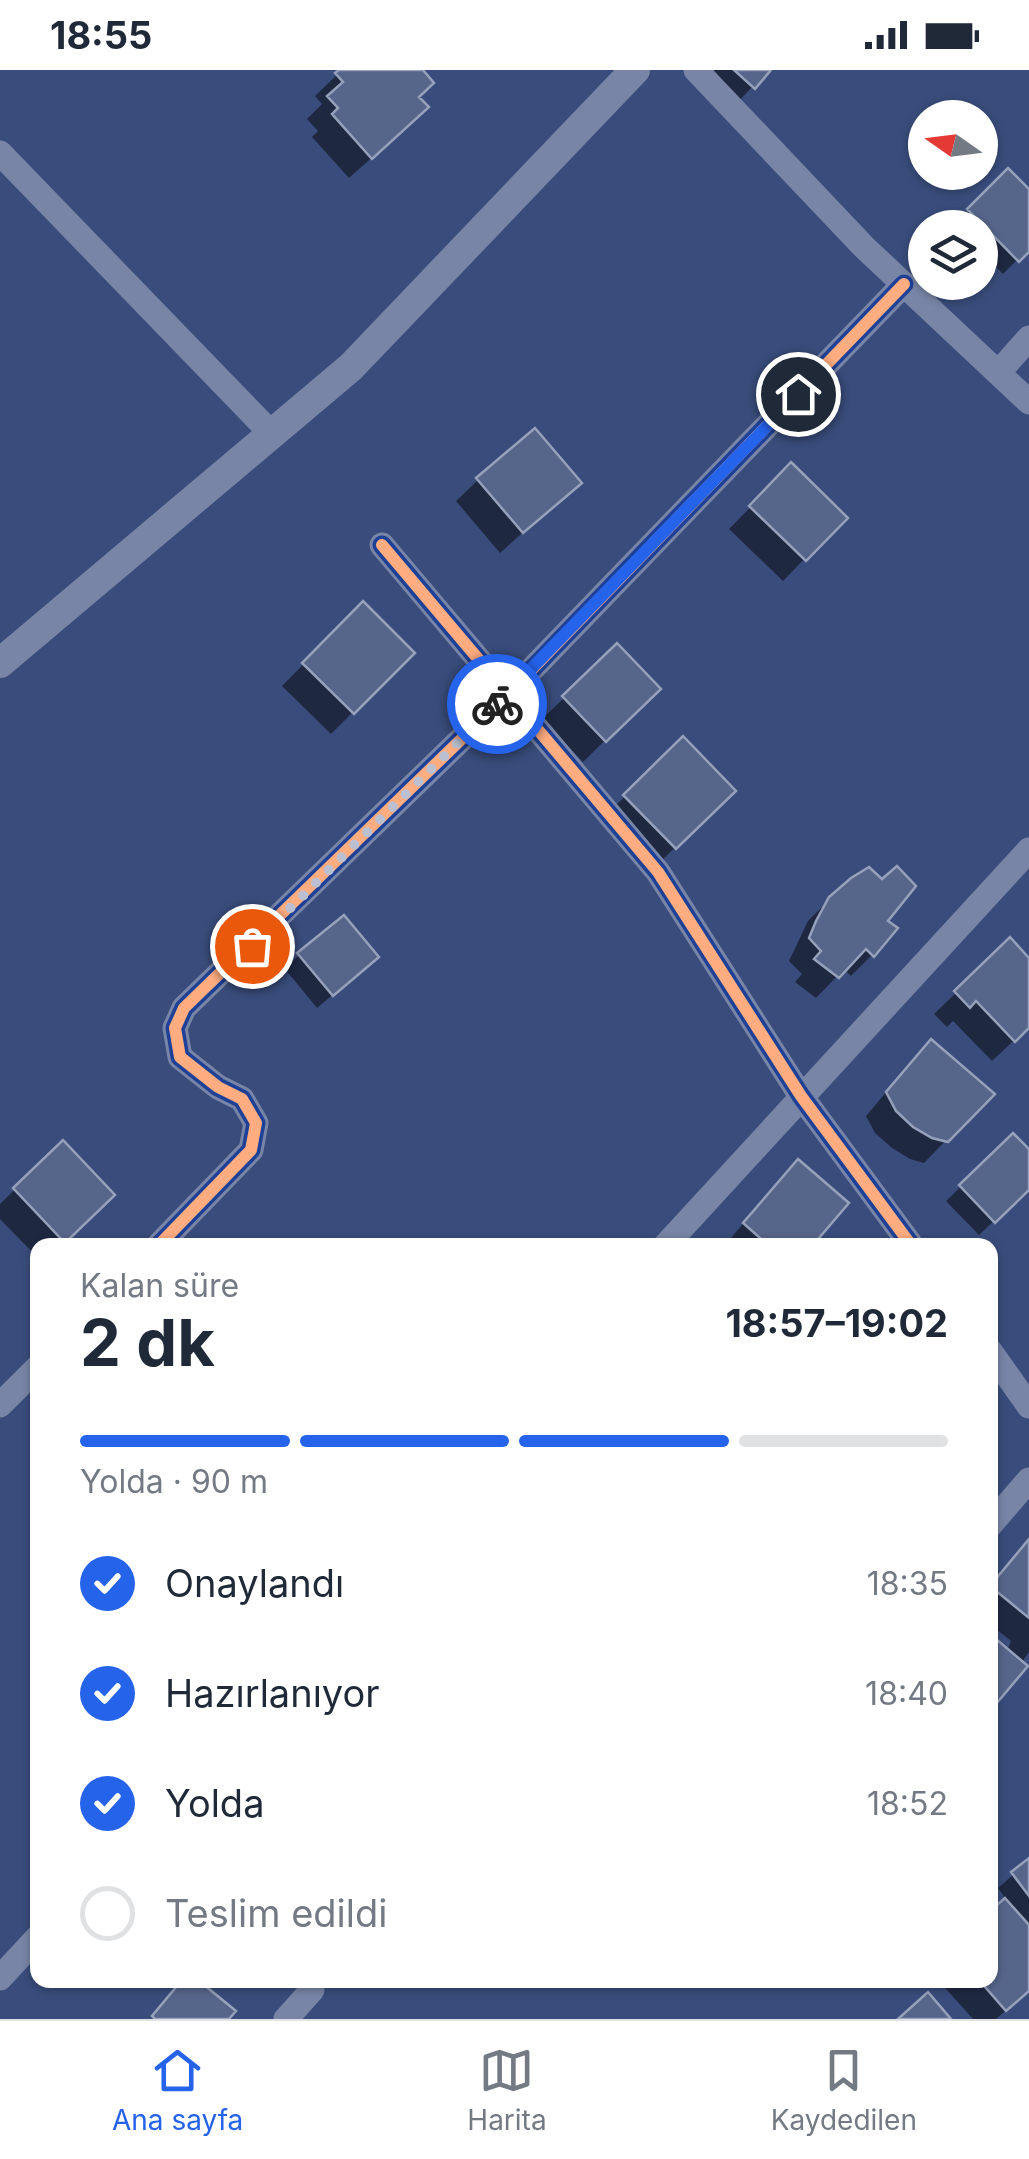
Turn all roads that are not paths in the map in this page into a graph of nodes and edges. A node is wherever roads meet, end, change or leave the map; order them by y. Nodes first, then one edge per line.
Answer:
1 (634, 70) edge
2 (696, 70) edge
3 (0, 154) edge
4 (904, 284) junction
5 (1029, 338) edge
6 (998, 372) junction
7 (1029, 402) edge
8 (272, 434) junction
9 (382, 545) dead end
10 (0, 663) edge
11 (508, 694) junction
12 (1029, 850) edge
13 (801, 1096) junction
14 (166, 1238) edge
15 (672, 1238) edge
16 (906, 1238) edge
17 (998, 1363) edge
18 (30, 1375) edge
19 (0, 1404) edge
20 (1029, 1406) edge
21 (1029, 1480) edge
22 (998, 1515) edge
23 (30, 1946) edge
24 (0, 1978) edge
25 (312, 1990) dead end
26 (286, 2019) edge

1 - 8 street
2 - 4 street
3 - 8 street
4 - 6 street
4 - 11 street
5 - 6 street
6 - 7 street
8 - 10 street
9 - 11 street
11 - 13 street
11 - 14 street
12 - 13 street
13 - 15 street
13 - 16 street
17 - 20 street
18 - 19 street
21 - 22 street
23 - 24 street
25 - 26 street

